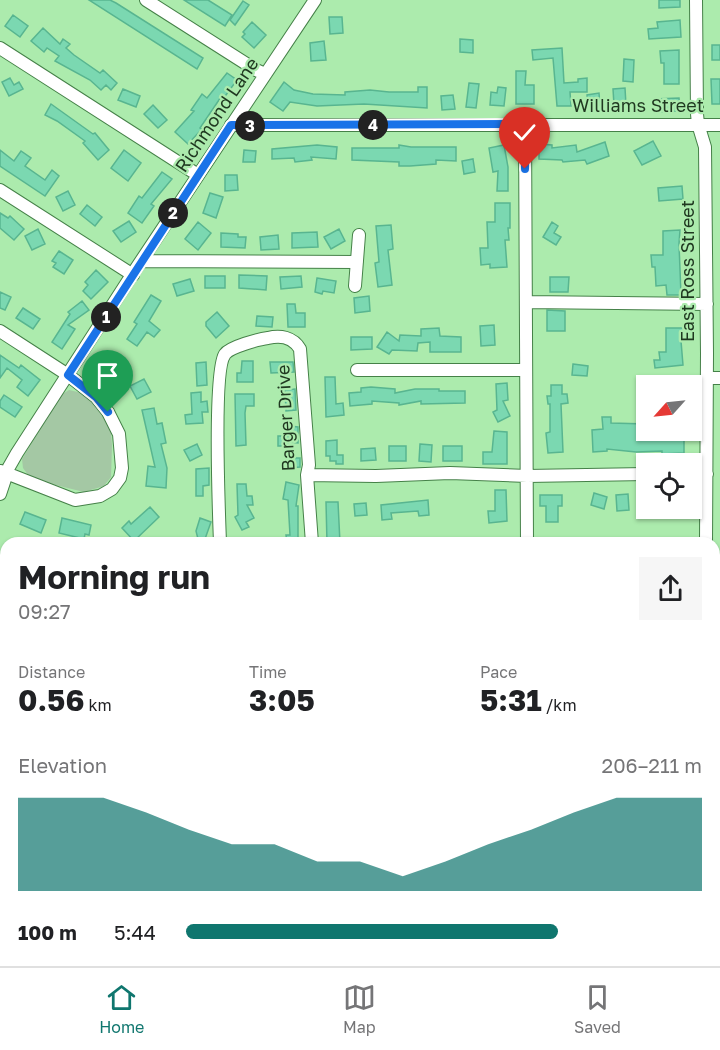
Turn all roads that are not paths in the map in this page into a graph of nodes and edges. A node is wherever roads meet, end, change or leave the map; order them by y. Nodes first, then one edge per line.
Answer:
1 (146, 0) edge
2 (315, 0) edge
3 (696, 0) edge
4 (0, 48) edge
5 (265, 74) junction
6 (525, 124) junction
7 (698, 124) junction
8 (231, 125) junction
9 (720, 125) edge
10 (198, 175) junction
11 (0, 190) edge
12 (359, 236) dead end
13 (142, 261) junction
14 (357, 262) junction
15 (133, 274) junction
16 (355, 286) dead end
17 (526, 302) junction
18 (707, 304) junction
19 (0, 331) edge
20 (357, 370) dead end
21 (526, 370) junction
22 (68, 375) junction
23 (714, 378) edge
24 (3, 472) edge
25 (636, 474) edge
26 (702, 474) edge
27 (707, 474) junction
28 (308, 476) junction
29 (527, 476) junction
30 (0, 494) edge
31 (220, 537) edge
32 (312, 537) edge
33 (527, 537) edge
34 (706, 537) edge

1 - 5 street
2 - 5 street, Richmond Lane
3 - 7 street, East Ross Street
4 - 10 street
5 - 8 street, Richmond Lane
6 - 7 street, Williams Street
6 - 8 street, Williams Street
6 - 17 street
7 - 9 street, Williams Street
7 - 18 street, East Ross Street
8 - 10 street, Richmond Lane
10 - 13 street, Richmond Lane
11 - 15 street
12 - 14 street
13 - 14 street
13 - 15 street, Richmond Lane
14 - 16 street
15 - 22 street, Richmond Lane
17 - 18 street
17 - 21 street
18 - 23 street, East Ross Street
19 - 22 street
20 - 21 street
21 - 29 street
22 - 24 street, Richmond Lane
22 - 24 street
23 - 27 street, East Ross Street
24 - 30 street, Richmond Lane
25 - 29 street
26 - 27 street
27 - 34 street, East Ross Street
28 - 29 street
28 - 31 street, Barger Drive
28 - 32 street, Barger Drive
29 - 33 street

